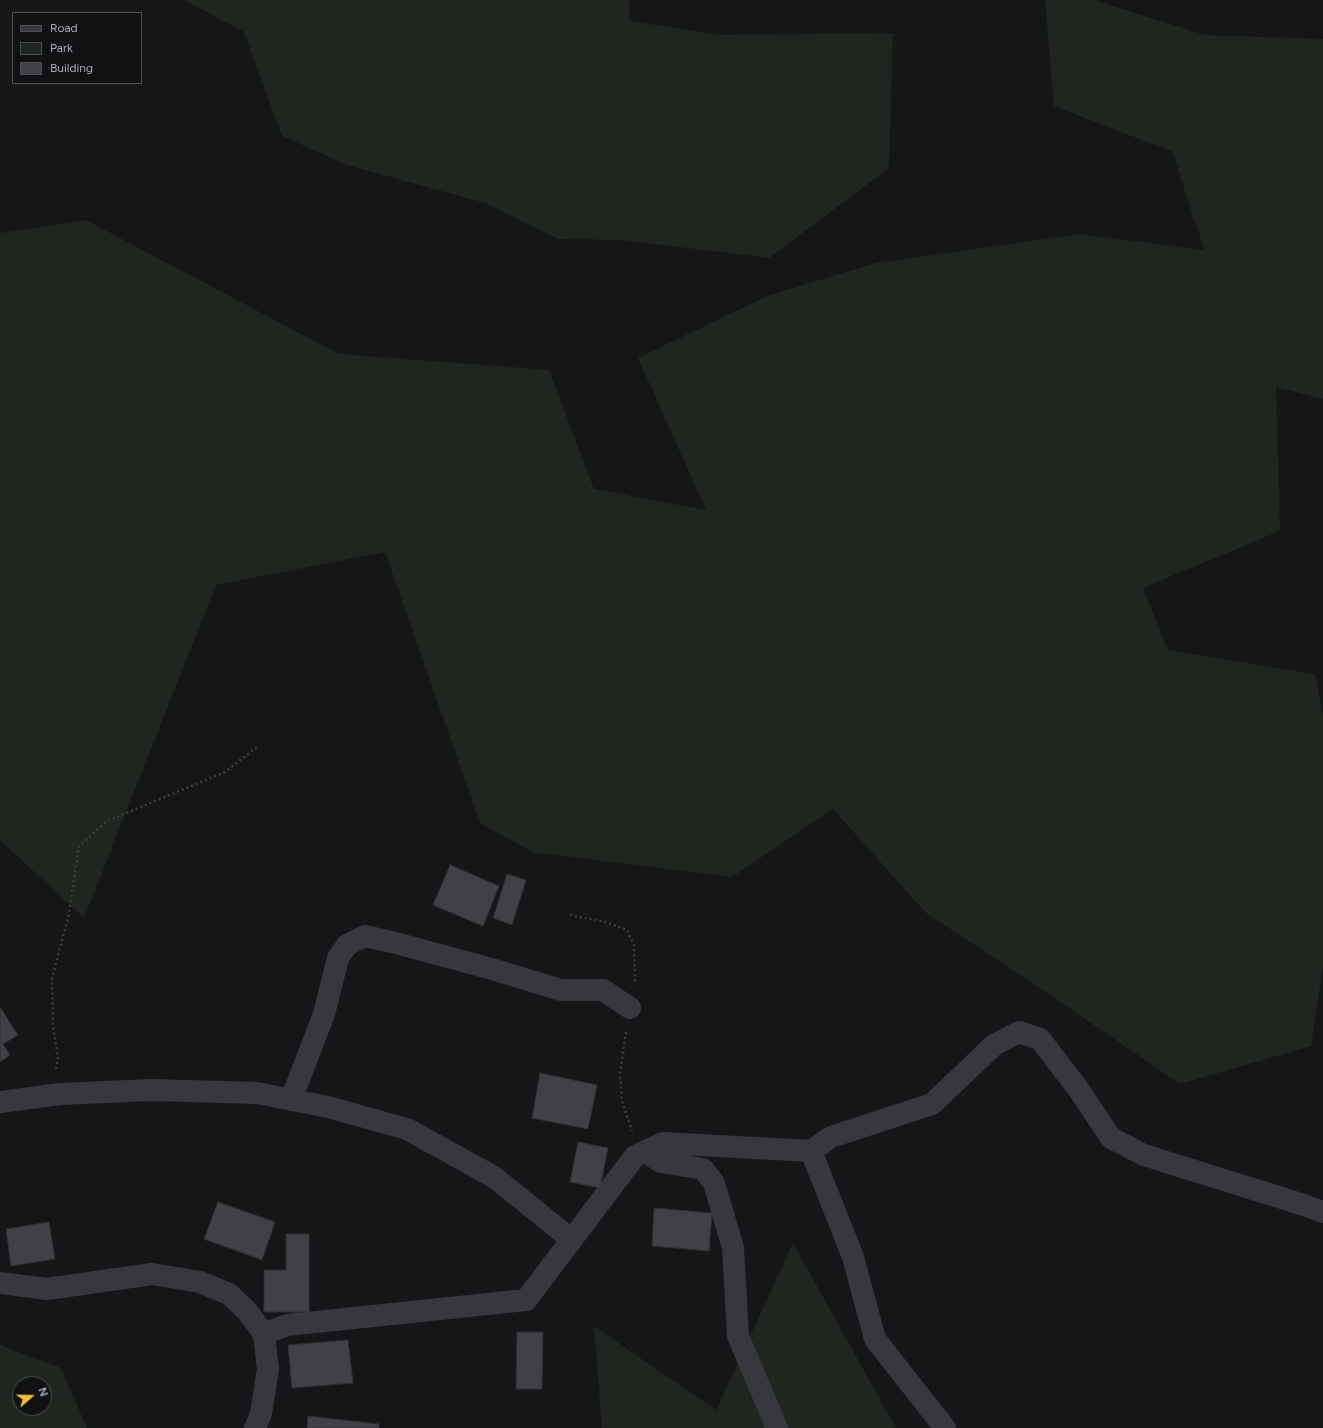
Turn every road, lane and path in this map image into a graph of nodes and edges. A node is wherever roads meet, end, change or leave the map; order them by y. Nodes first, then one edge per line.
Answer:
1 (257, 746) dead end
2 (630, 1008) dead end
3 (56, 1070) dead end
4 (291, 1100) junction
5 (0, 1102) edge
6 (811, 1151) junction
7 (645, 1152) junction
8 (1323, 1212) edge
9 (572, 1240) junction
10 (0, 1282) edge
11 (264, 1334) junction
12 (255, 1428) edge
13 (776, 1428) edge
14 (945, 1428) edge

1 - 3 path
2 - 4 street
4 - 5 street
4 - 9 street
6 - 7 street
6 - 8 street
6 - 14 street
7 - 9 street
7 - 13 street
9 - 11 street
10 - 11 street
11 - 12 street

